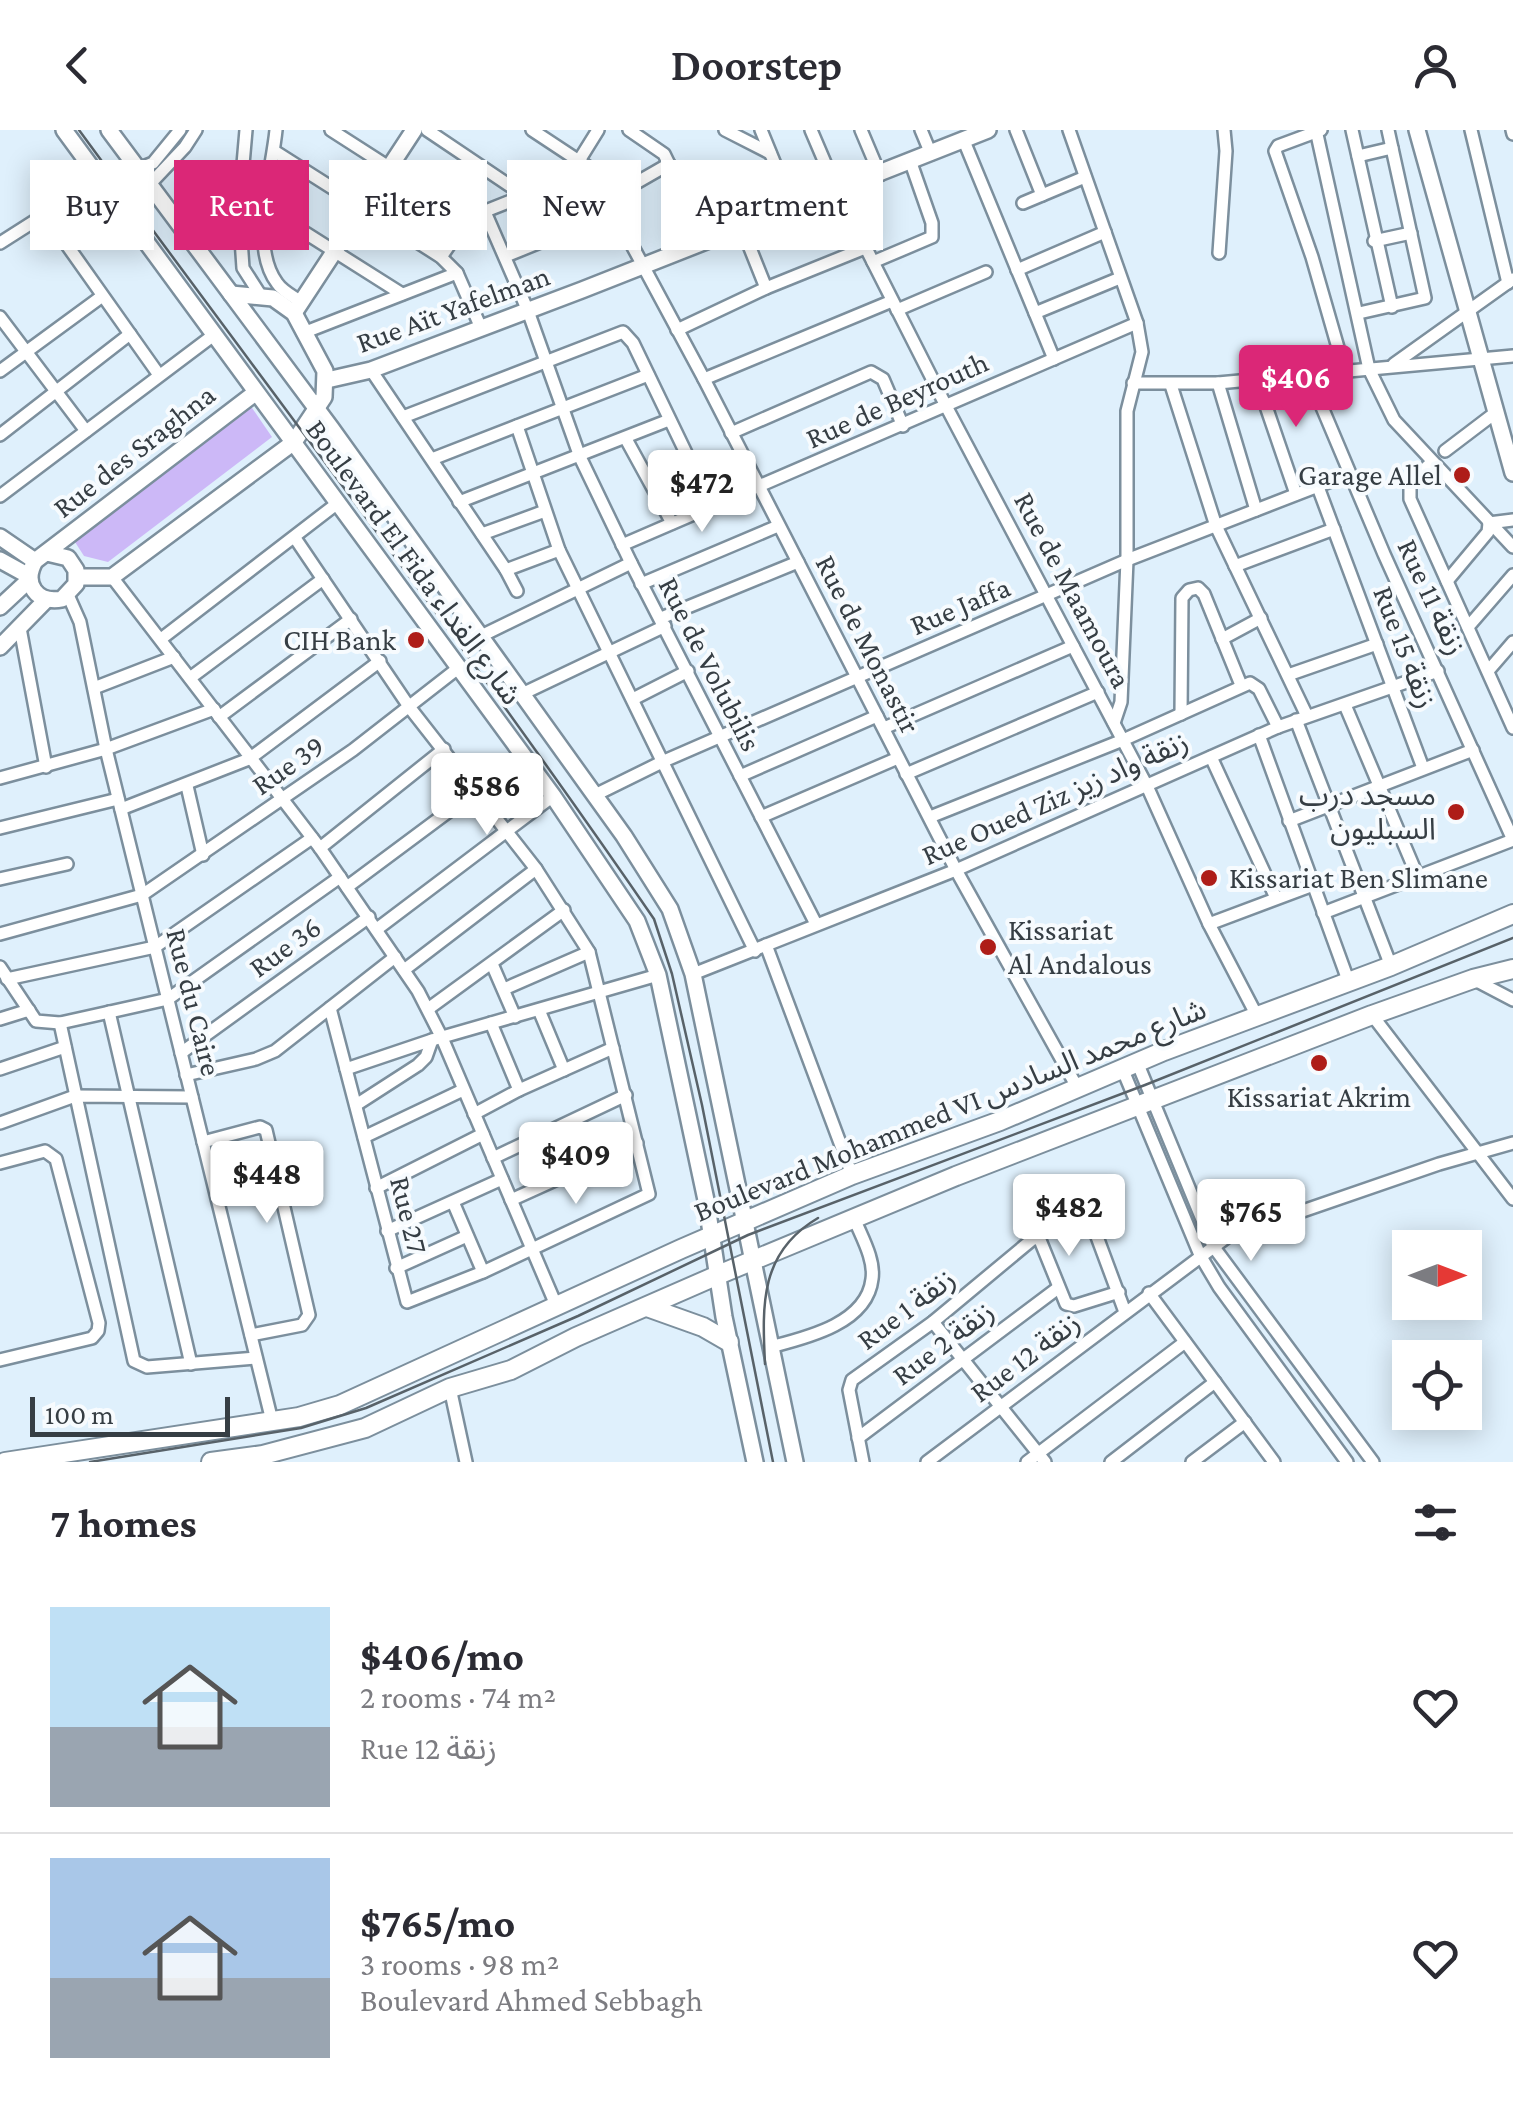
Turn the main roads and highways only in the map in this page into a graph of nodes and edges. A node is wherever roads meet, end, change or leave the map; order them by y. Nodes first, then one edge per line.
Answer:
1 (64, 130) edge
2 (109, 130) edge
3 (414, 130) edge
4 (988, 130) edge
5 (1417, 130) edge
6 (231, 294) junction
7 (297, 308) junction
8 (327, 380) junction
9 (255, 392) junction
10 (317, 410) junction
11 (294, 442) junction
12 (1513, 473) edge
13 (0, 537) edge
14 (0, 560) edge
15 (35, 568) junction
16 (77, 577) junction
17 (46, 600) junction
18 (0, 606) edge
19 (0, 647) edge
20 (1513, 914) edge
21 (1513, 969) edge
22 (746, 1223) junction
23 (712, 1236) junction
24 (752, 1260) junction
25 (718, 1275) junction
26 (646, 1307) junction
27 (730, 1342) junction
28 (263, 1458) edge
29 (6, 1462) edge
30 (210, 1462) edge
31 (755, 1462) edge
32 (795, 1462) edge

1 - 9 main road, Boulevard El Fida شارع الفداء
2 - 6 main road, Boulevard El Fida شارع الفداء
3 - 7 main road
4 - 8 main road, Rue Aït Yafelman
5 - 12 main road
6 - 7 main road
6 - 10 main road, Boulevard El Fida شارع الفداء
7 - 8 main road
8 - 10 main road
9 - 11 main road, Boulevard El Fida شارع الفداء
9 - 15 main road, Rue des Sraghna
10 - 11 main road
10 - 22 main road, Boulevard El Fida شارع الفداء
11 - 16 main road
11 - 23 main road, Boulevard El Fida شارع الفداء
13 - 15 main road
14 - 15 main road
15 - 16 main road
15 - 17 main road
15 - 18 main road, Rue des Sraghna
16 - 17 main road
17 - 19 main road
20 - 22 main road, Boulevard Mohammed VI شارع محمد السادس
21 - 24 main road, Boulevard Mohammed VI شارع محمد السادس
22 - 23 main road, Boulevard Mohammed VI شارع محمد السادس
22 - 24 main road, Boulevard El Fida شارع الفداء
23 - 25 main road, Boulevard El Fida شارع الفداء
23 - 29 main road, Boulevard Mohammed VI شارع محمد السادس
24 - 25 main road, Boulevard Mohammed VI شارع محمد السادس
24 - 32 main road, Boulevard El Fida شارع الفداء
25 - 26 main road, Boulevard Mohammed VI شارع محمد السادس
25 - 27 main road, Boulevard El Fida شارع الفداء
26 - 27 main road
26 - 28 main road, Boulevard Mohammed VI شارع محمد السادس
27 - 31 main road, Boulevard El Fida شارع الفداء
28 - 30 main road, Boulevard Mohammed VI شارع محمد السادس

